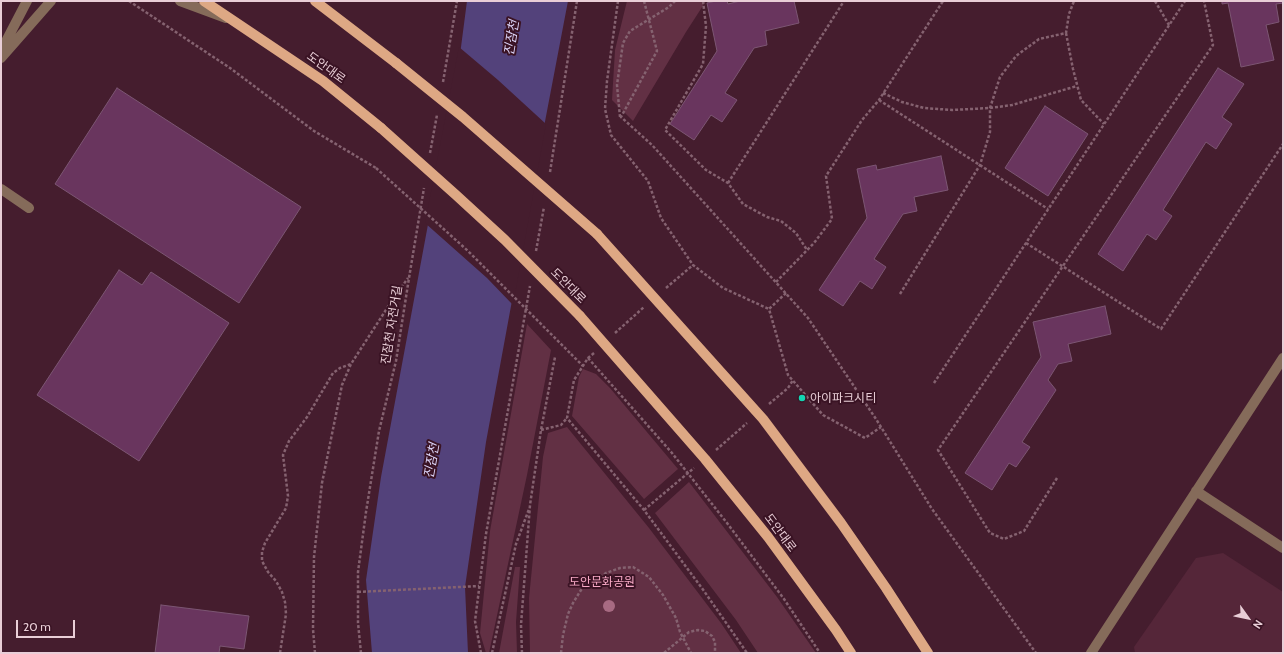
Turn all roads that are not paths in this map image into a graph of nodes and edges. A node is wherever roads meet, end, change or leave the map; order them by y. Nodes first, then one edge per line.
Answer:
1 (27, 1) edge
2 (51, 1) edge
3 (180, 1) edge
4 (204, 1) edge
5 (315, 1) edge
6 (238, 23) junction
7 (1, 50) edge
8 (1, 58) edge
9 (1, 189) edge
10 (29, 208) dead end
11 (1283, 358) edge
12 (1196, 491) junction
13 (1283, 548) edge
14 (928, 652) edge
15 (851, 653) edge
16 (1091, 653) edge

1 - 7 street
2 - 8 street
3 - 6 street
4 - 6 main road, 도안대로
5 - 14 main road, bridge
6 - 15 main road, 도안대로, bridge
9 - 10 street
11 - 12 street
12 - 13 street
12 - 16 street

